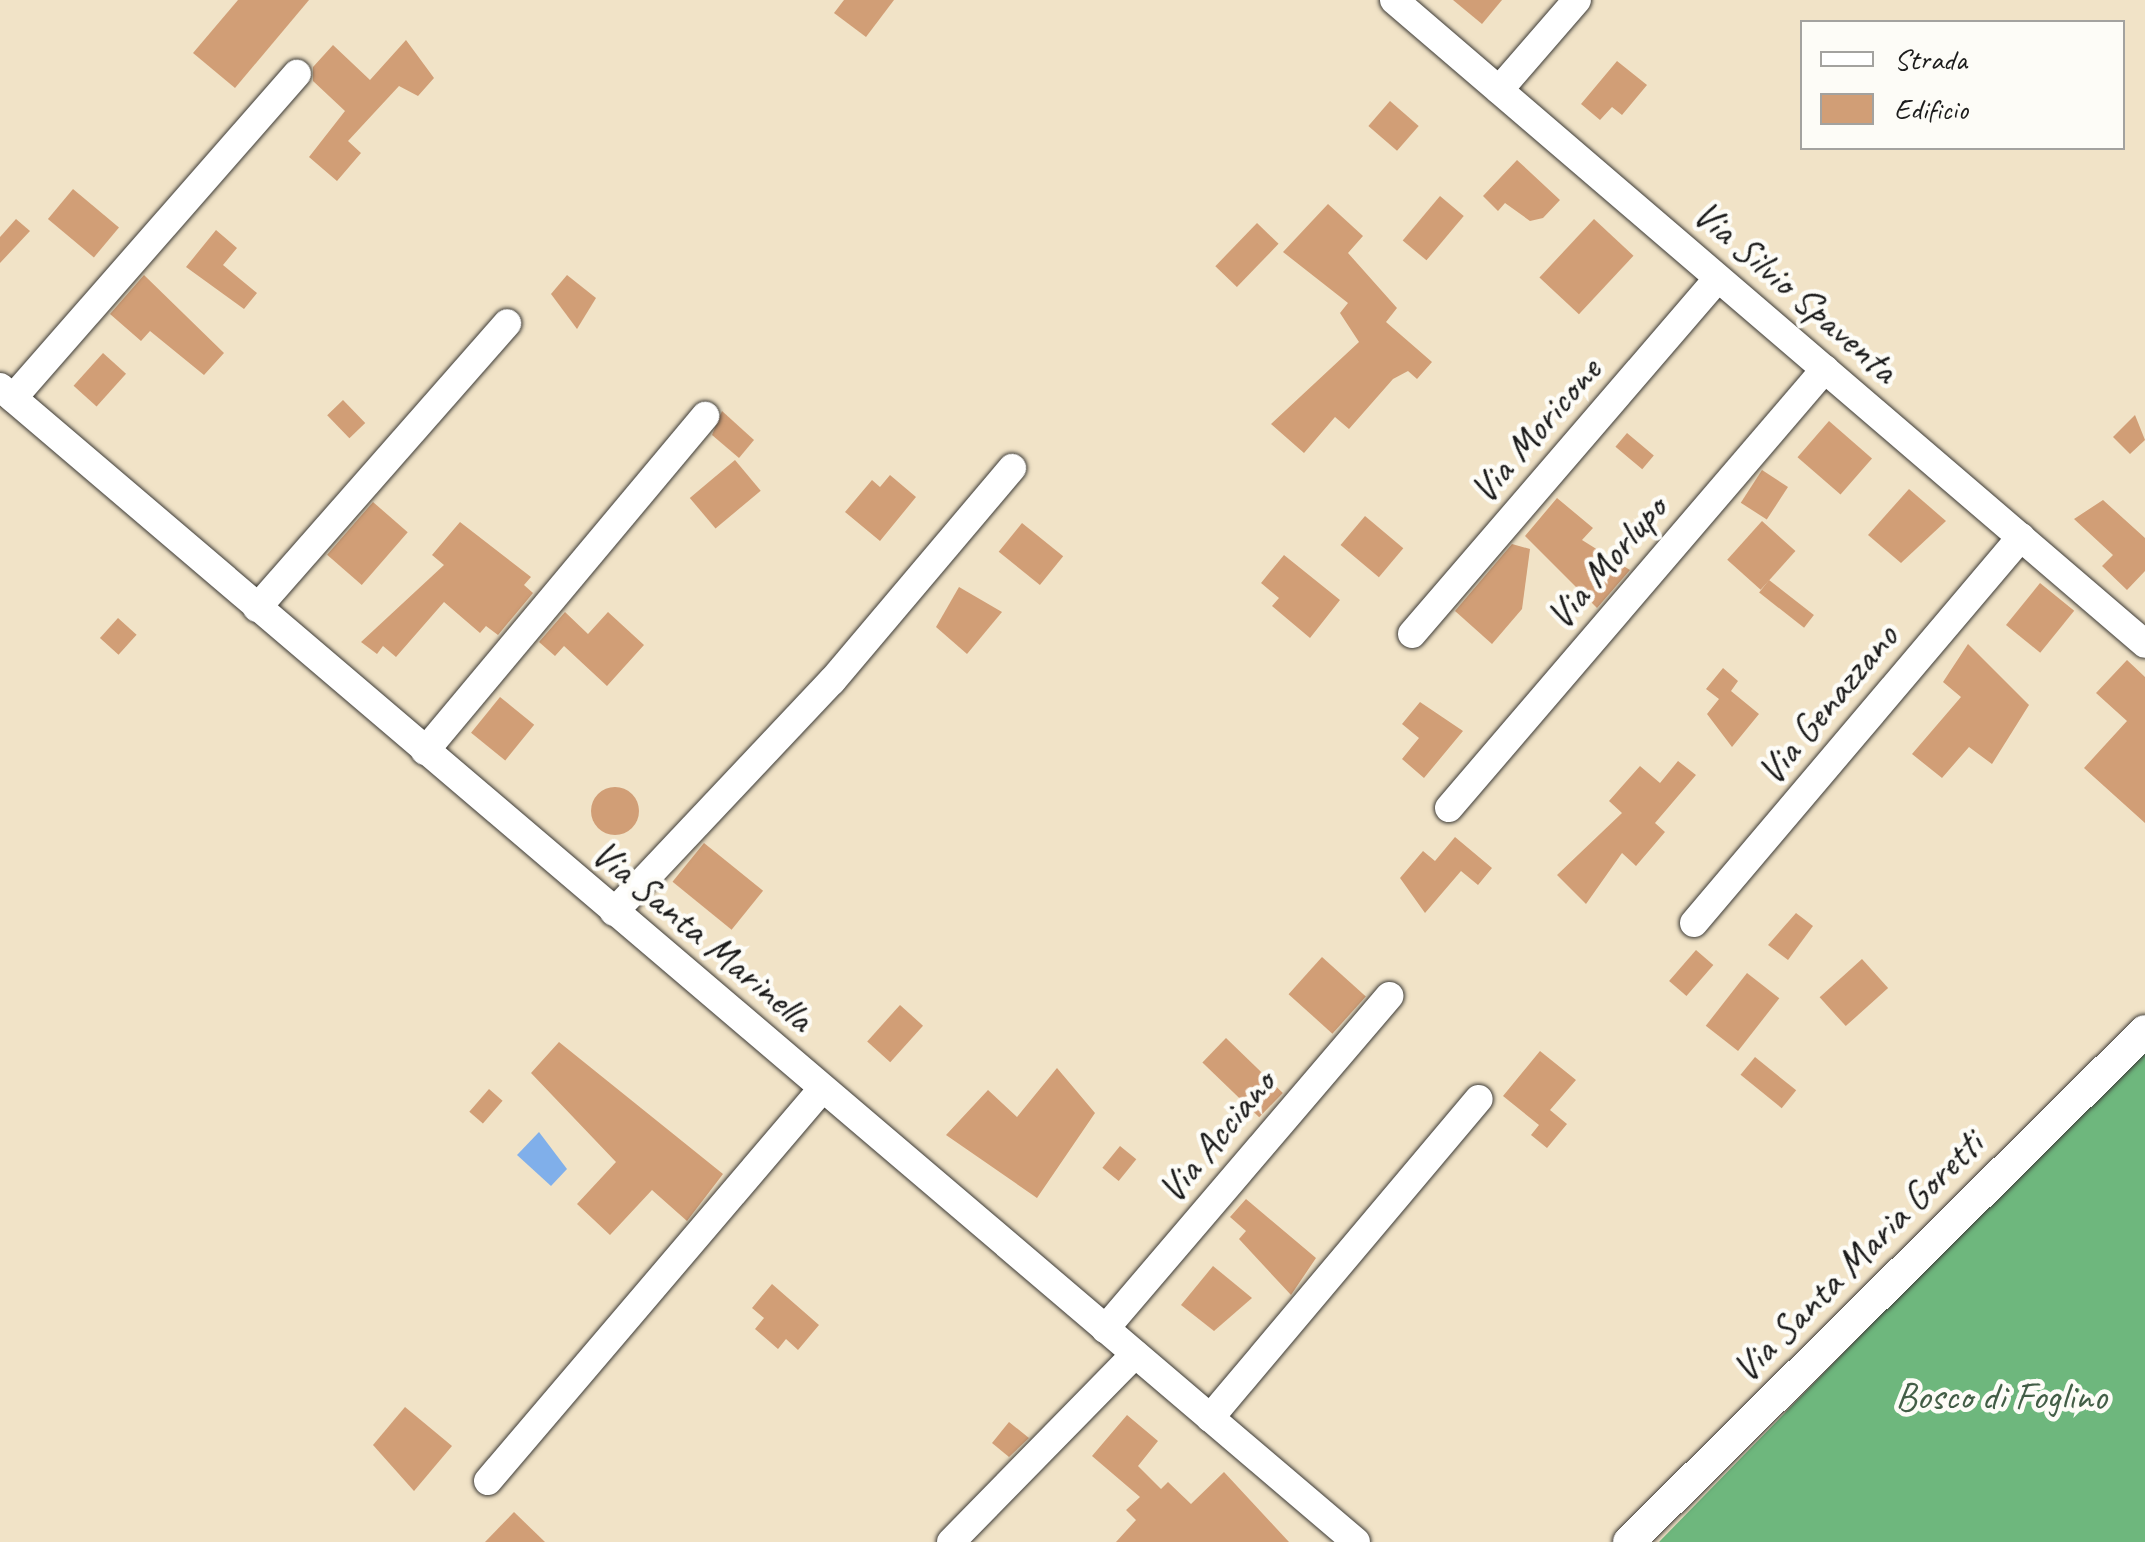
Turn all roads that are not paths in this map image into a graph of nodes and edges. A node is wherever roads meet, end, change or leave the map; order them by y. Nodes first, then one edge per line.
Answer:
1 (1394, 0) edge
2 (1578, 0) edge
3 (297, 74) dead end
4 (1499, 90) junction
5 (1718, 278) junction
6 (507, 323) dead end
7 (1824, 369) junction
8 (7, 393) edge
9 (705, 416) dead end
10 (1012, 468) dead end
11 (2021, 537) junction
12 (257, 608) junction
13 (1412, 634) dead end
14 (2145, 644) edge
15 (425, 752) junction
16 (1449, 808) dead end
17 (614, 912) junction
18 (1694, 923) dead end
19 (1389, 996) dead end
20 (2145, 1031) edge
21 (822, 1089) junction
22 (1479, 1099) dead end
23 (1105, 1329) junction
24 (1135, 1354) junction
25 (1210, 1418) junction
26 (488, 1481) dead end
27 (951, 1542) edge
28 (1356, 1542) edge
29 (1629, 1542) edge

1 - 4 street, Via Silvio Spaventa
2 - 4 street
3 - 8 street
4 - 5 street, Via Silvio Spaventa
5 - 7 street, Via Silvio Spaventa
5 - 13 street, Via Moricone
6 - 12 street
7 - 11 street, Via Silvio Spaventa
7 - 16 street, Via Morlupo
8 - 12 street, Via Santa Marinella
9 - 15 street
10 - 17 street
11 - 14 street, Via Silvio Spaventa
11 - 18 street, Via Genazzano
12 - 15 street, Via Santa Marinella
15 - 17 street, Via Santa Marinella
17 - 21 street, Via Santa Marinella
19 - 23 street, Via Acciano
20 - 29 main road, Via Santa Maria Goretti
21 - 23 street, Via Santa Marinella
21 - 26 street
22 - 25 street
23 - 24 street, Via Santa Marinella
24 - 25 street, Via Santa Marinella
24 - 27 street
25 - 28 street, Via Santa Marinella

